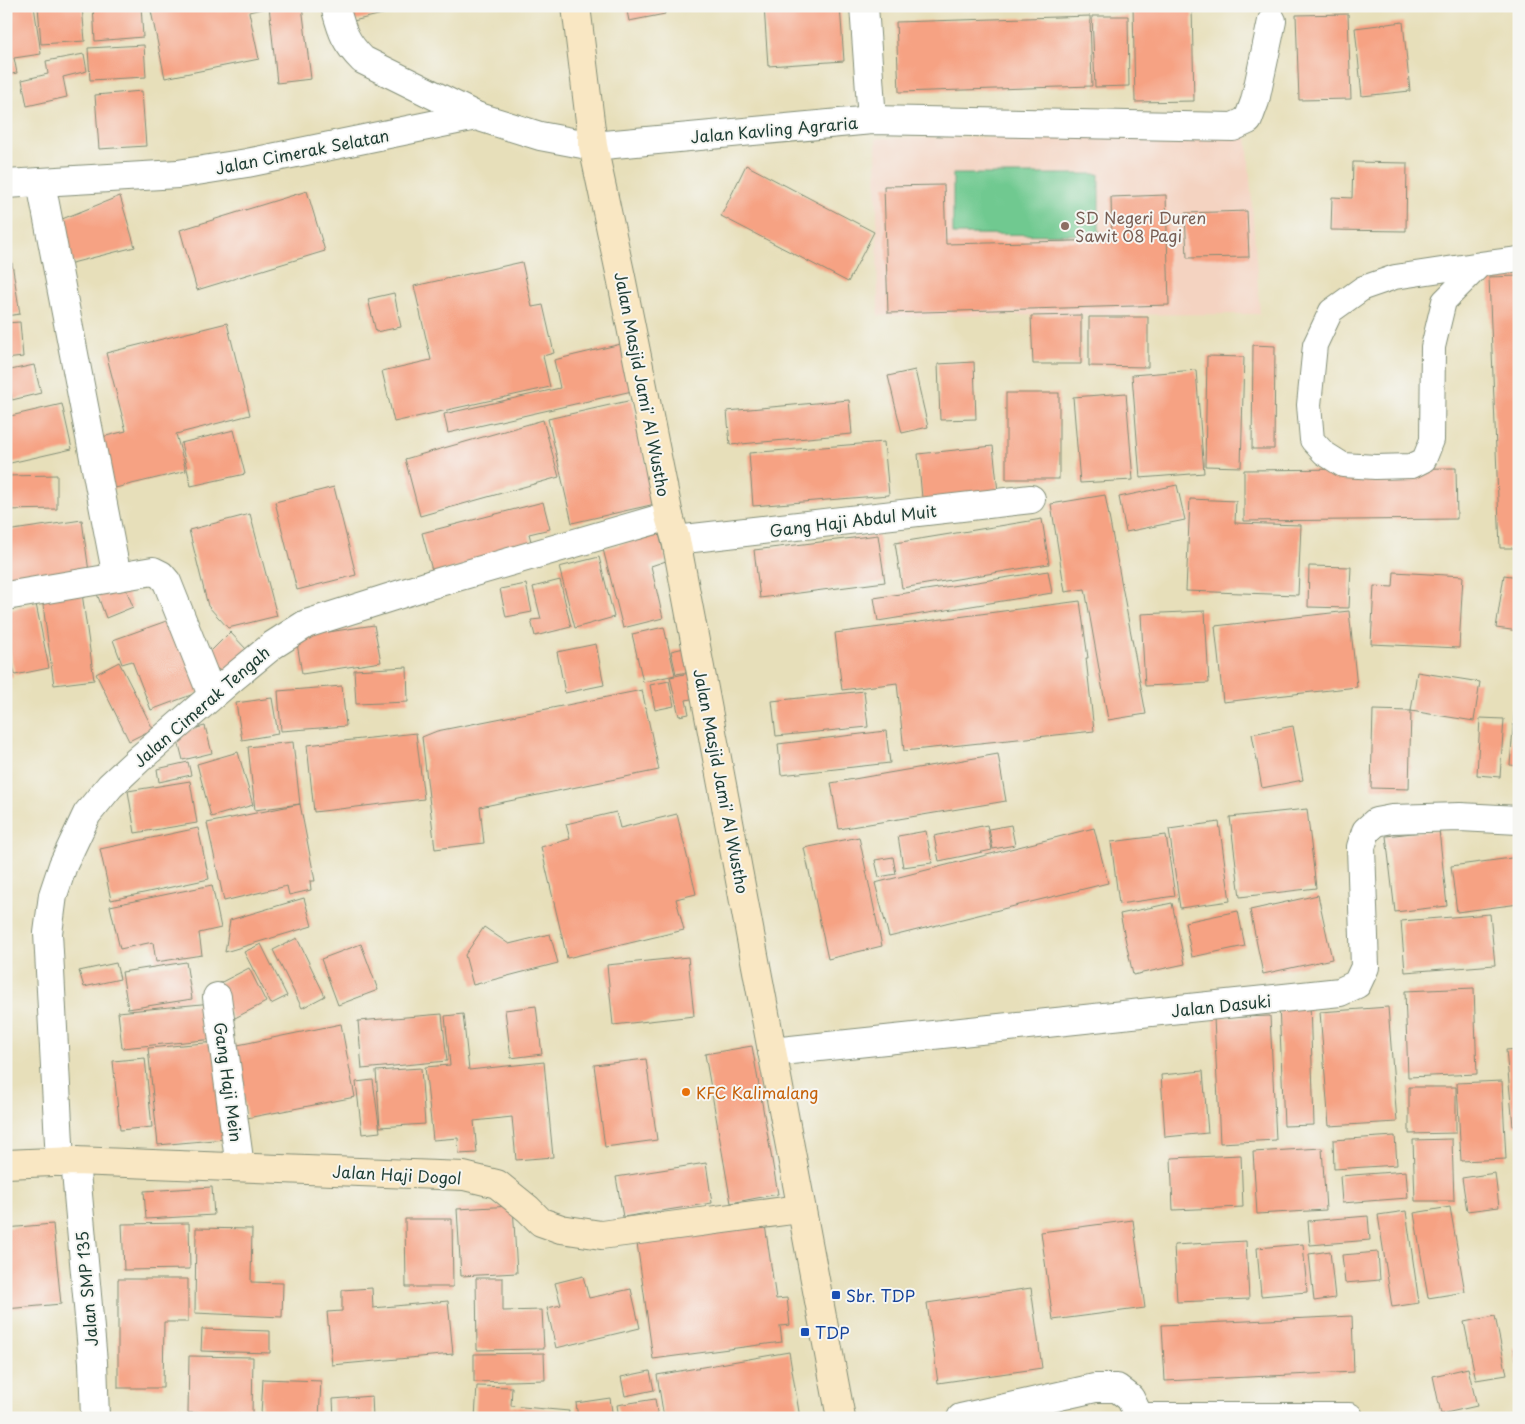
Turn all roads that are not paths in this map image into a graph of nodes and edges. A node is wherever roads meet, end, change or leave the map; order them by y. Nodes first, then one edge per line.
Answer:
1 (335, 6) edge
2 (576, 6) edge
3 (864, 6) edge
4 (1272, 21) dead end
5 (476, 116) junction
6 (872, 120) junction
7 (593, 146) junction
8 (41, 183) junction
9 (6, 184) edge
10 (1519, 259) edge
11 (1481, 264) junction
12 (1031, 499) dead end
13 (673, 528) junction
14 (117, 577) junction
15 (6, 596) edge
16 (212, 695) junction
17 (1519, 820) edge
18 (217, 997) dead end
19 (772, 1052) junction
20 (67, 1161) junction
21 (6, 1164) edge
22 (240, 1167) junction
23 (800, 1209) junction
24 (1349, 1417) edge
25 (95, 1418) edge
26 (841, 1418) edge
27 (961, 1418) edge
28 (1140, 1418) edge

1 - 5 street
2 - 7 street, Jalan Masjid Jami' Al Wustho
3 - 6 street, Jalan Kavling Agraria
4 - 6 street
5 - 7 street, Jalan Cimerak Selatan
5 - 8 street, Jalan Cimerak Selatan
6 - 7 street, Jalan Kavling Agraria
7 - 13 street, Jalan Masjid Jami' Al Wustho
8 - 9 street, Jalan Cimerak Selatan
8 - 14 street
10 - 11 lane
11 - 11 lane
12 - 13 street, Gang Haji Abdul Muit
13 - 16 street, Jalan Cimerak Tengah
13 - 19 street, Jalan Masjid Jami' Al Wustho
14 - 15 street
14 - 16 street
16 - 20 street, Jalan Cimerak Tengah
17 - 19 street, Jalan Dasuki
18 - 22 street, Gang Haji Mein
19 - 23 street, Jalan Masjid Jami' Al Wustho
20 - 21 street, Jalan Haji Dogol
20 - 22 street, Jalan Haji Dogol
20 - 25 street, Jalan SMP 135
22 - 23 street, Jalan Haji Dogol
23 - 26 street, Jalan Masjid Jami' Al Wustho
24 - 28 street
27 - 28 street

